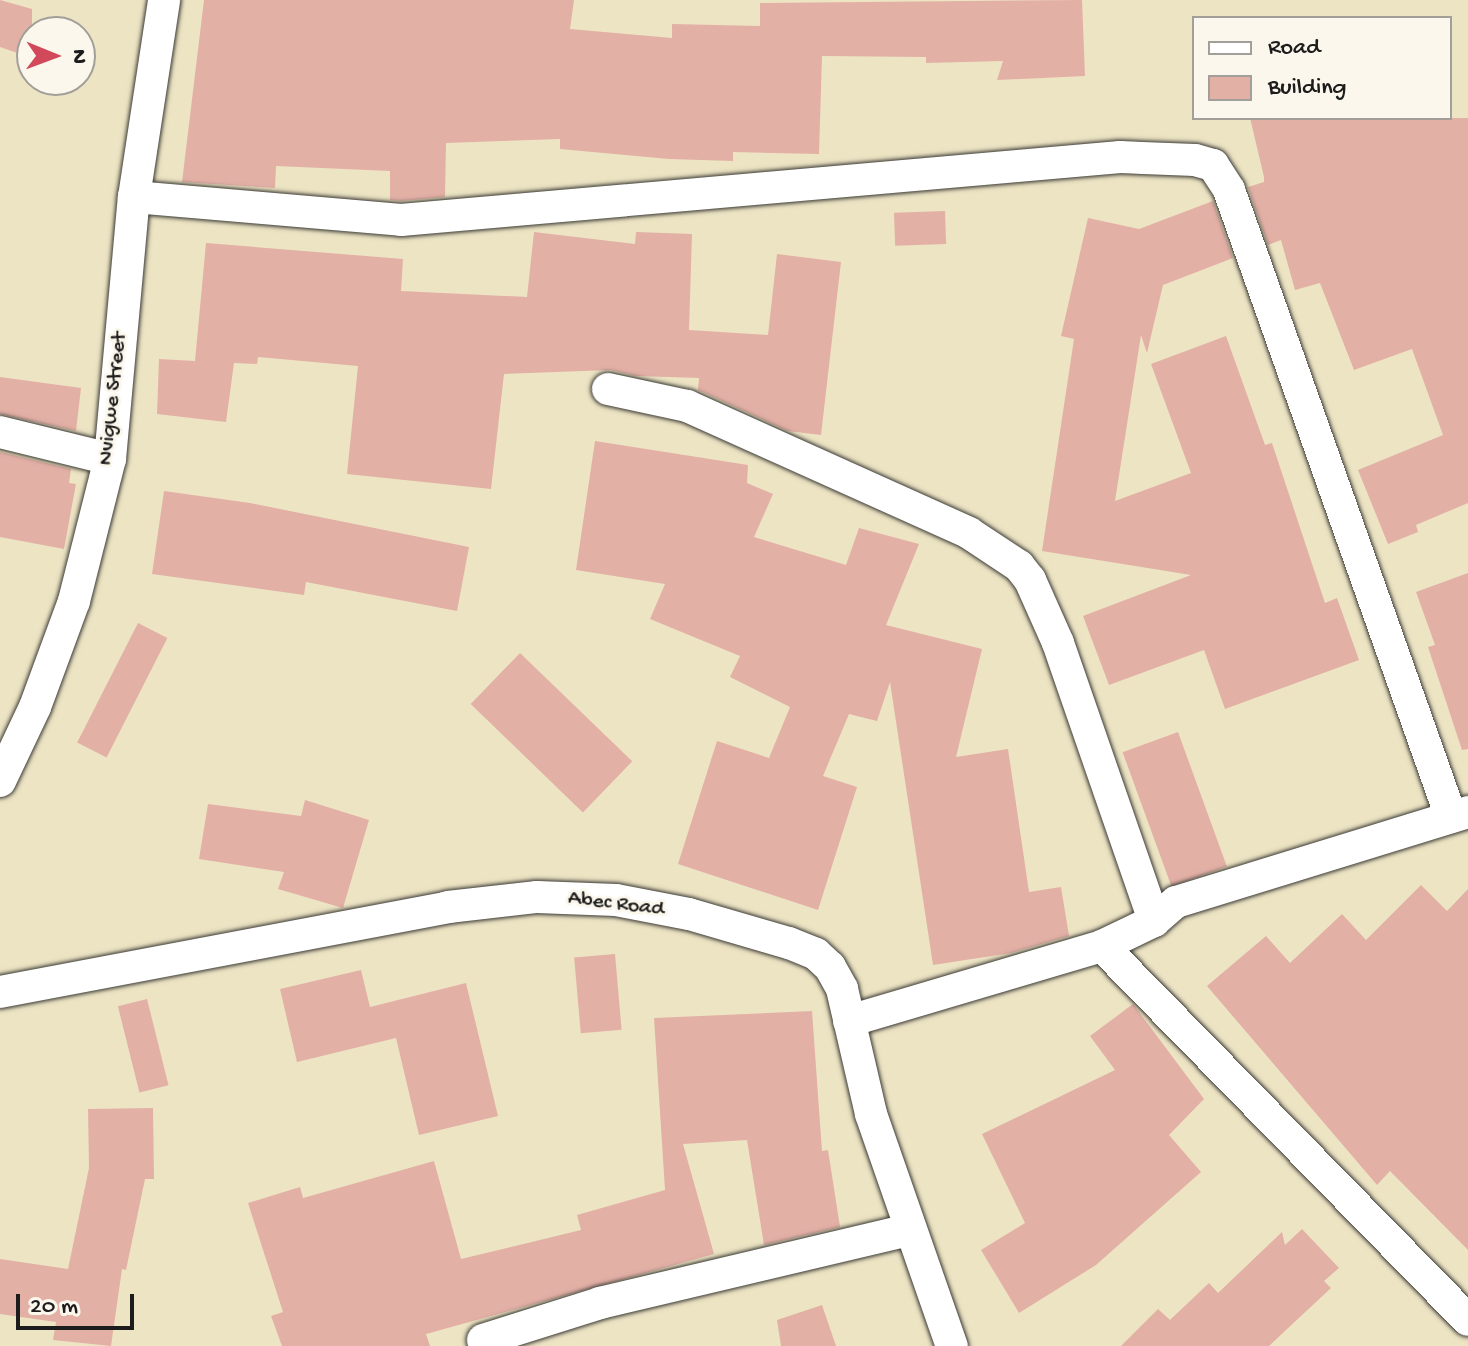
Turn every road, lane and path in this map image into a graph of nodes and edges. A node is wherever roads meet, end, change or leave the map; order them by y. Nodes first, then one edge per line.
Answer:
1 (164, 0) edge
2 (134, 197) junction
3 (608, 389) dead end
4 (0, 432) edge
5 (110, 459) junction
6 (0, 781) edge
7 (1460, 814) edge
8 (1154, 921) junction
9 (1102, 946) junction
10 (0, 992) edge
11 (849, 1021) junction
12 (909, 1230) junction
13 (1468, 1320) edge
14 (483, 1340) dead end
15 (952, 1346) edge

1 - 2 street, Nvigwe Street
2 - 5 street, Nvigwe Street
2 - 7 street
3 - 8 street
4 - 5 street
5 - 6 street, Nvigwe Street
7 - 8 street
8 - 9 street
9 - 11 street
9 - 13 street
10 - 11 street, Abec Road
11 - 12 street, Abec Road
12 - 14 street
12 - 15 street, Abec Road

